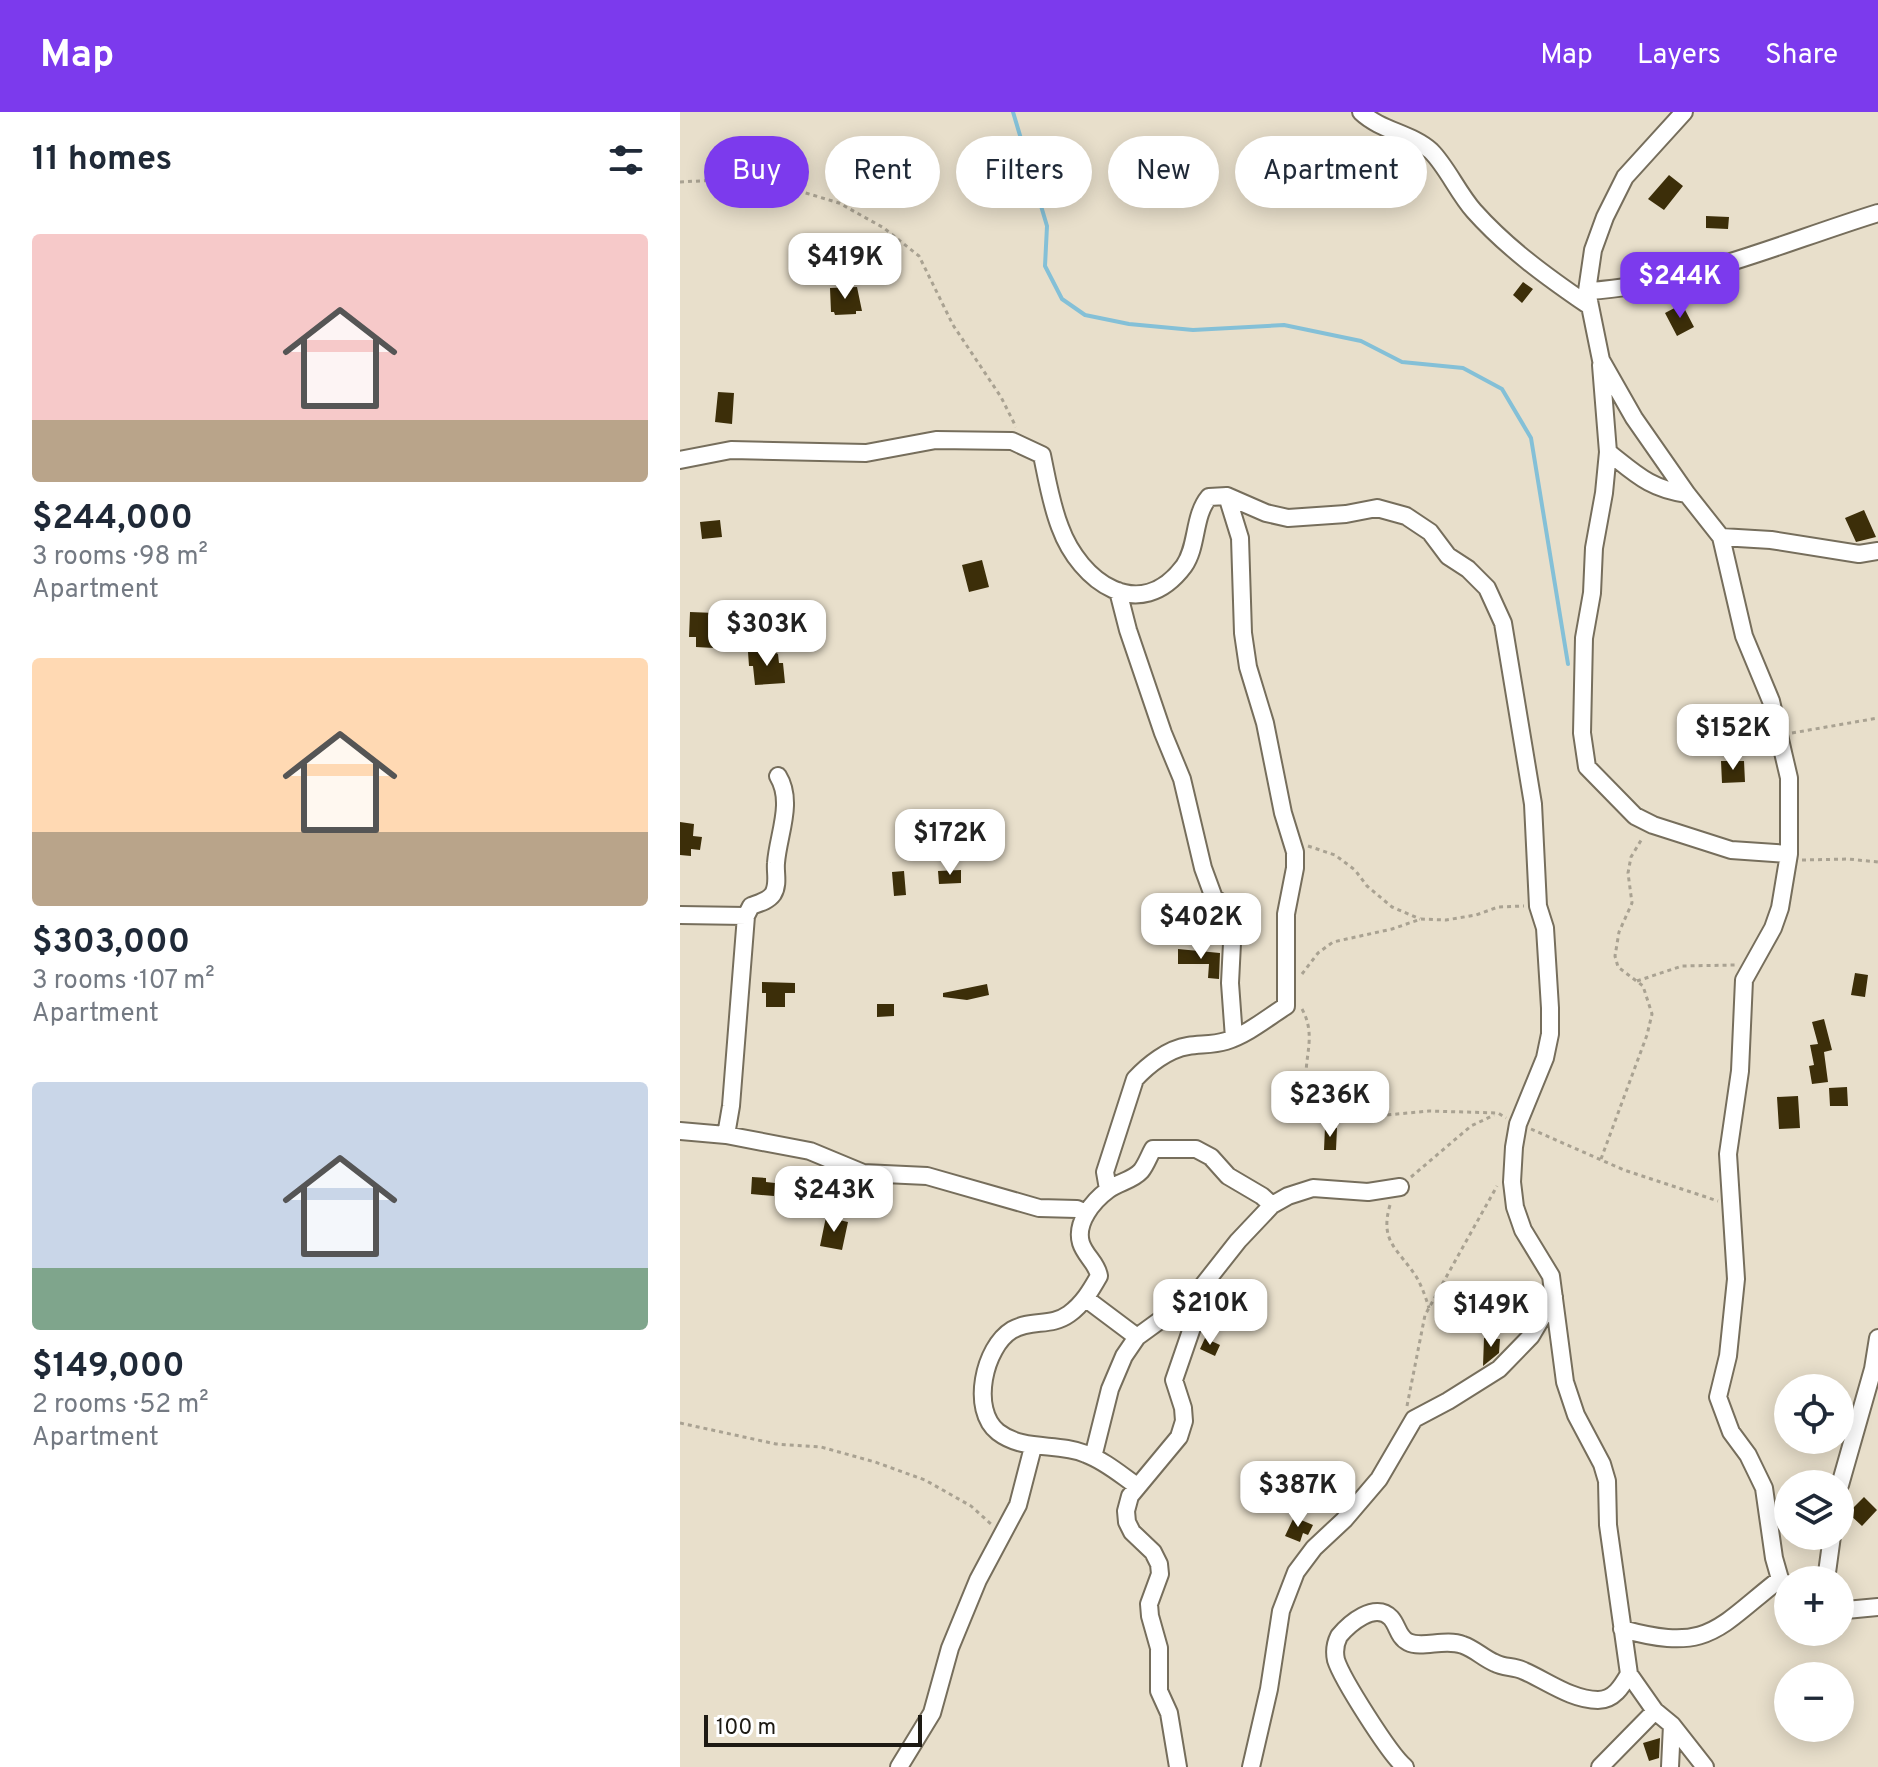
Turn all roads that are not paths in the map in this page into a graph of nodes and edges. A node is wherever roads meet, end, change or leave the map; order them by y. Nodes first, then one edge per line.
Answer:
1 (1361, 112) edge
2 (1684, 112) edge
3 (1878, 213) edge
4 (1587, 298) junction
5 (1601, 360) junction
6 (1608, 452) junction
7 (680, 460) edge
8 (1687, 494) junction
9 (1227, 496) junction
10 (1721, 537) junction
11 (1878, 551) edge
12 (1118, 591) junction
13 (778, 776) dead end
14 (1788, 857) junction
15 (680, 915) edge
16 (746, 916) junction
17 (1234, 1038) junction
18 (680, 1131) edge
19 (726, 1135) junction
20 (1400, 1187) road end
21 (1108, 1189) junction
22 (1272, 1205) junction
23 (1086, 1213) junction
24 (1555, 1295) junction
25 (1085, 1298) junction
26 (1191, 1300) junction
27 (1137, 1337) junction
28 (1878, 1338) edge
29 (1033, 1447) junction
30 (1093, 1457) junction
31 (1844, 1470) edge
32 (1137, 1486) junction
33 (1780, 1566) edge
34 (1774, 1590) edge
35 (1878, 1607) edge
36 (1854, 1609) edge
37 (1622, 1629) junction
38 (1629, 1674) junction
39 (1655, 1711) junction
40 (1672, 1725) junction
41 (899, 1767) edge
42 (1178, 1767) edge
43 (1251, 1767) edge
44 (1405, 1767) edge
45 (1600, 1767) edge
46 (1670, 1767) edge
47 (1705, 1767) edge

1 - 4 street
2 - 4 street
3 - 4 street
4 - 5 street
5 - 6 street
5 - 8 street
6 - 8 street
6 - 14 street
7 - 12 street
8 - 10 street
9 - 12 street
9 - 17 street
9 - 24 street
10 - 11 street
10 - 14 street
12 - 17 street
13 - 16 street
14 - 33 street
15 - 16 street
16 - 19 street
17 - 21 street
18 - 19 street
19 - 23 street
20 - 22 street
21 - 22 street
21 - 23 street
22 - 26 street
23 - 25 street
24 - 37 street
24 - 43 street
25 - 27 street
25 - 29 street
26 - 27 street
26 - 32 street
27 - 30 street
28 - 31 street
29 - 30 street
29 - 41 street
30 - 32 street
32 - 42 street
34 - 37 street
35 - 36 street
37 - 38 street
38 - 39 street
38 - 44 street
39 - 40 street
39 - 45 street
40 - 46 street
40 - 47 street

